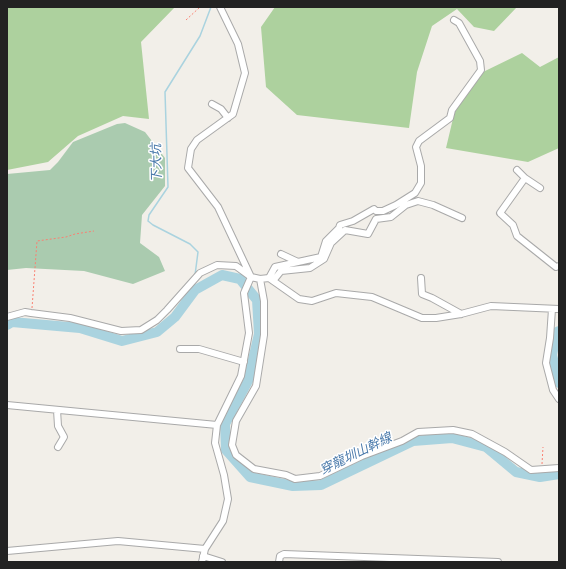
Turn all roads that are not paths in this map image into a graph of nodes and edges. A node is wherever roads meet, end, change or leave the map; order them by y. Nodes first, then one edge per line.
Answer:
1 (220, 7) edge
2 (454, 20) dead end
3 (212, 104) dead end
4 (228, 118) junction
5 (516, 170) dead end
6 (525, 178) junction
7 (540, 188) dead end
8 (462, 218) dead end
9 (281, 254) dead end
10 (298, 262) junction
11 (559, 266) edge
12 (251, 277) junction
13 (421, 278) dead end
14 (260, 279) junction
15 (271, 280) junction
16 (552, 309) junction
17 (559, 309) edge
18 (461, 314) junction
19 (7, 317) edge
20 (180, 349) dead end
21 (244, 362) junction
22 (559, 399) edge
23 (7, 405) edge
24 (57, 410) junction
25 (217, 425) junction
26 (58, 447) dead end
27 (559, 468) edge
28 (205, 549) junction
29 (7, 551) edge
30 (202, 559) edge
31 (222, 562) edge
32 (278, 562) edge
33 (498, 562) edge

1 - 4 street
2 - 10 street
3 - 4 street
4 - 12 street
5 - 6 street
6 - 7 street
6 - 11 street
8 - 15 street
9 - 10 street
10 - 15 street
12 - 14 street
12 - 19 street
12 - 21 street
13 - 18 street
14 - 15 street
14 - 27 street
15 - 18 street
16 - 17 street
16 - 18 street
16 - 22 street
20 - 21 street
21 - 25 street
23 - 24 street
24 - 25 street
24 - 26 street
25 - 28 street
28 - 29 street
28 - 30 street
30 - 31 street
32 - 33 street

